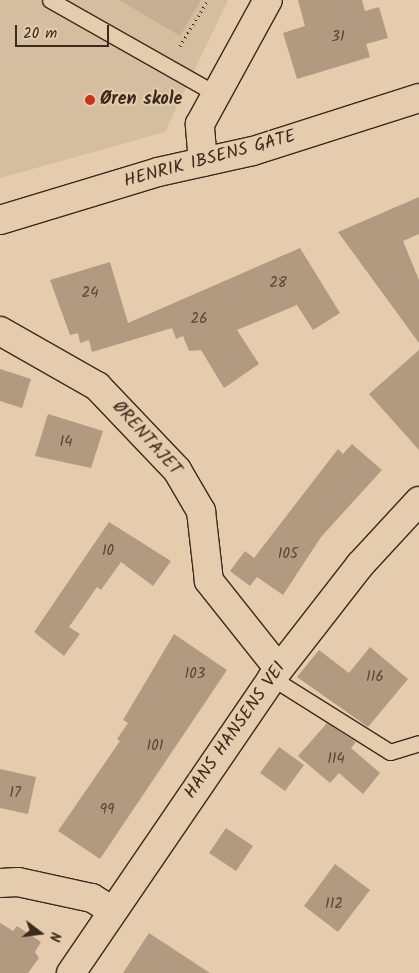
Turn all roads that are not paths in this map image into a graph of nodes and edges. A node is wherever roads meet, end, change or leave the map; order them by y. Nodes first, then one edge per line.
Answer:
1 (50, 0) edge
2 (268, 0) edge
3 (216, 94) junction
4 (419, 98) edge
5 (203, 162) junction
6 (0, 220) edge
7 (0, 331) edge
8 (419, 502) edge
9 (276, 674) junction
10 (419, 743) edge
11 (0, 883) edge
12 (111, 910) junction
13 (71, 973) edge

1 - 3 lane
2 - 3 street
3 - 5 street
4 - 5 street, HENRIK IBSENS GATE
5 - 6 street, HENRIK IBSENS GATE
7 - 9 street, ØRENTAJET
8 - 9 street, HANS HANSENS VEI
9 - 10 lane
9 - 12 street, HANS HANSENS VEI
11 - 12 street
12 - 13 street, HANS HANSENS VEI

